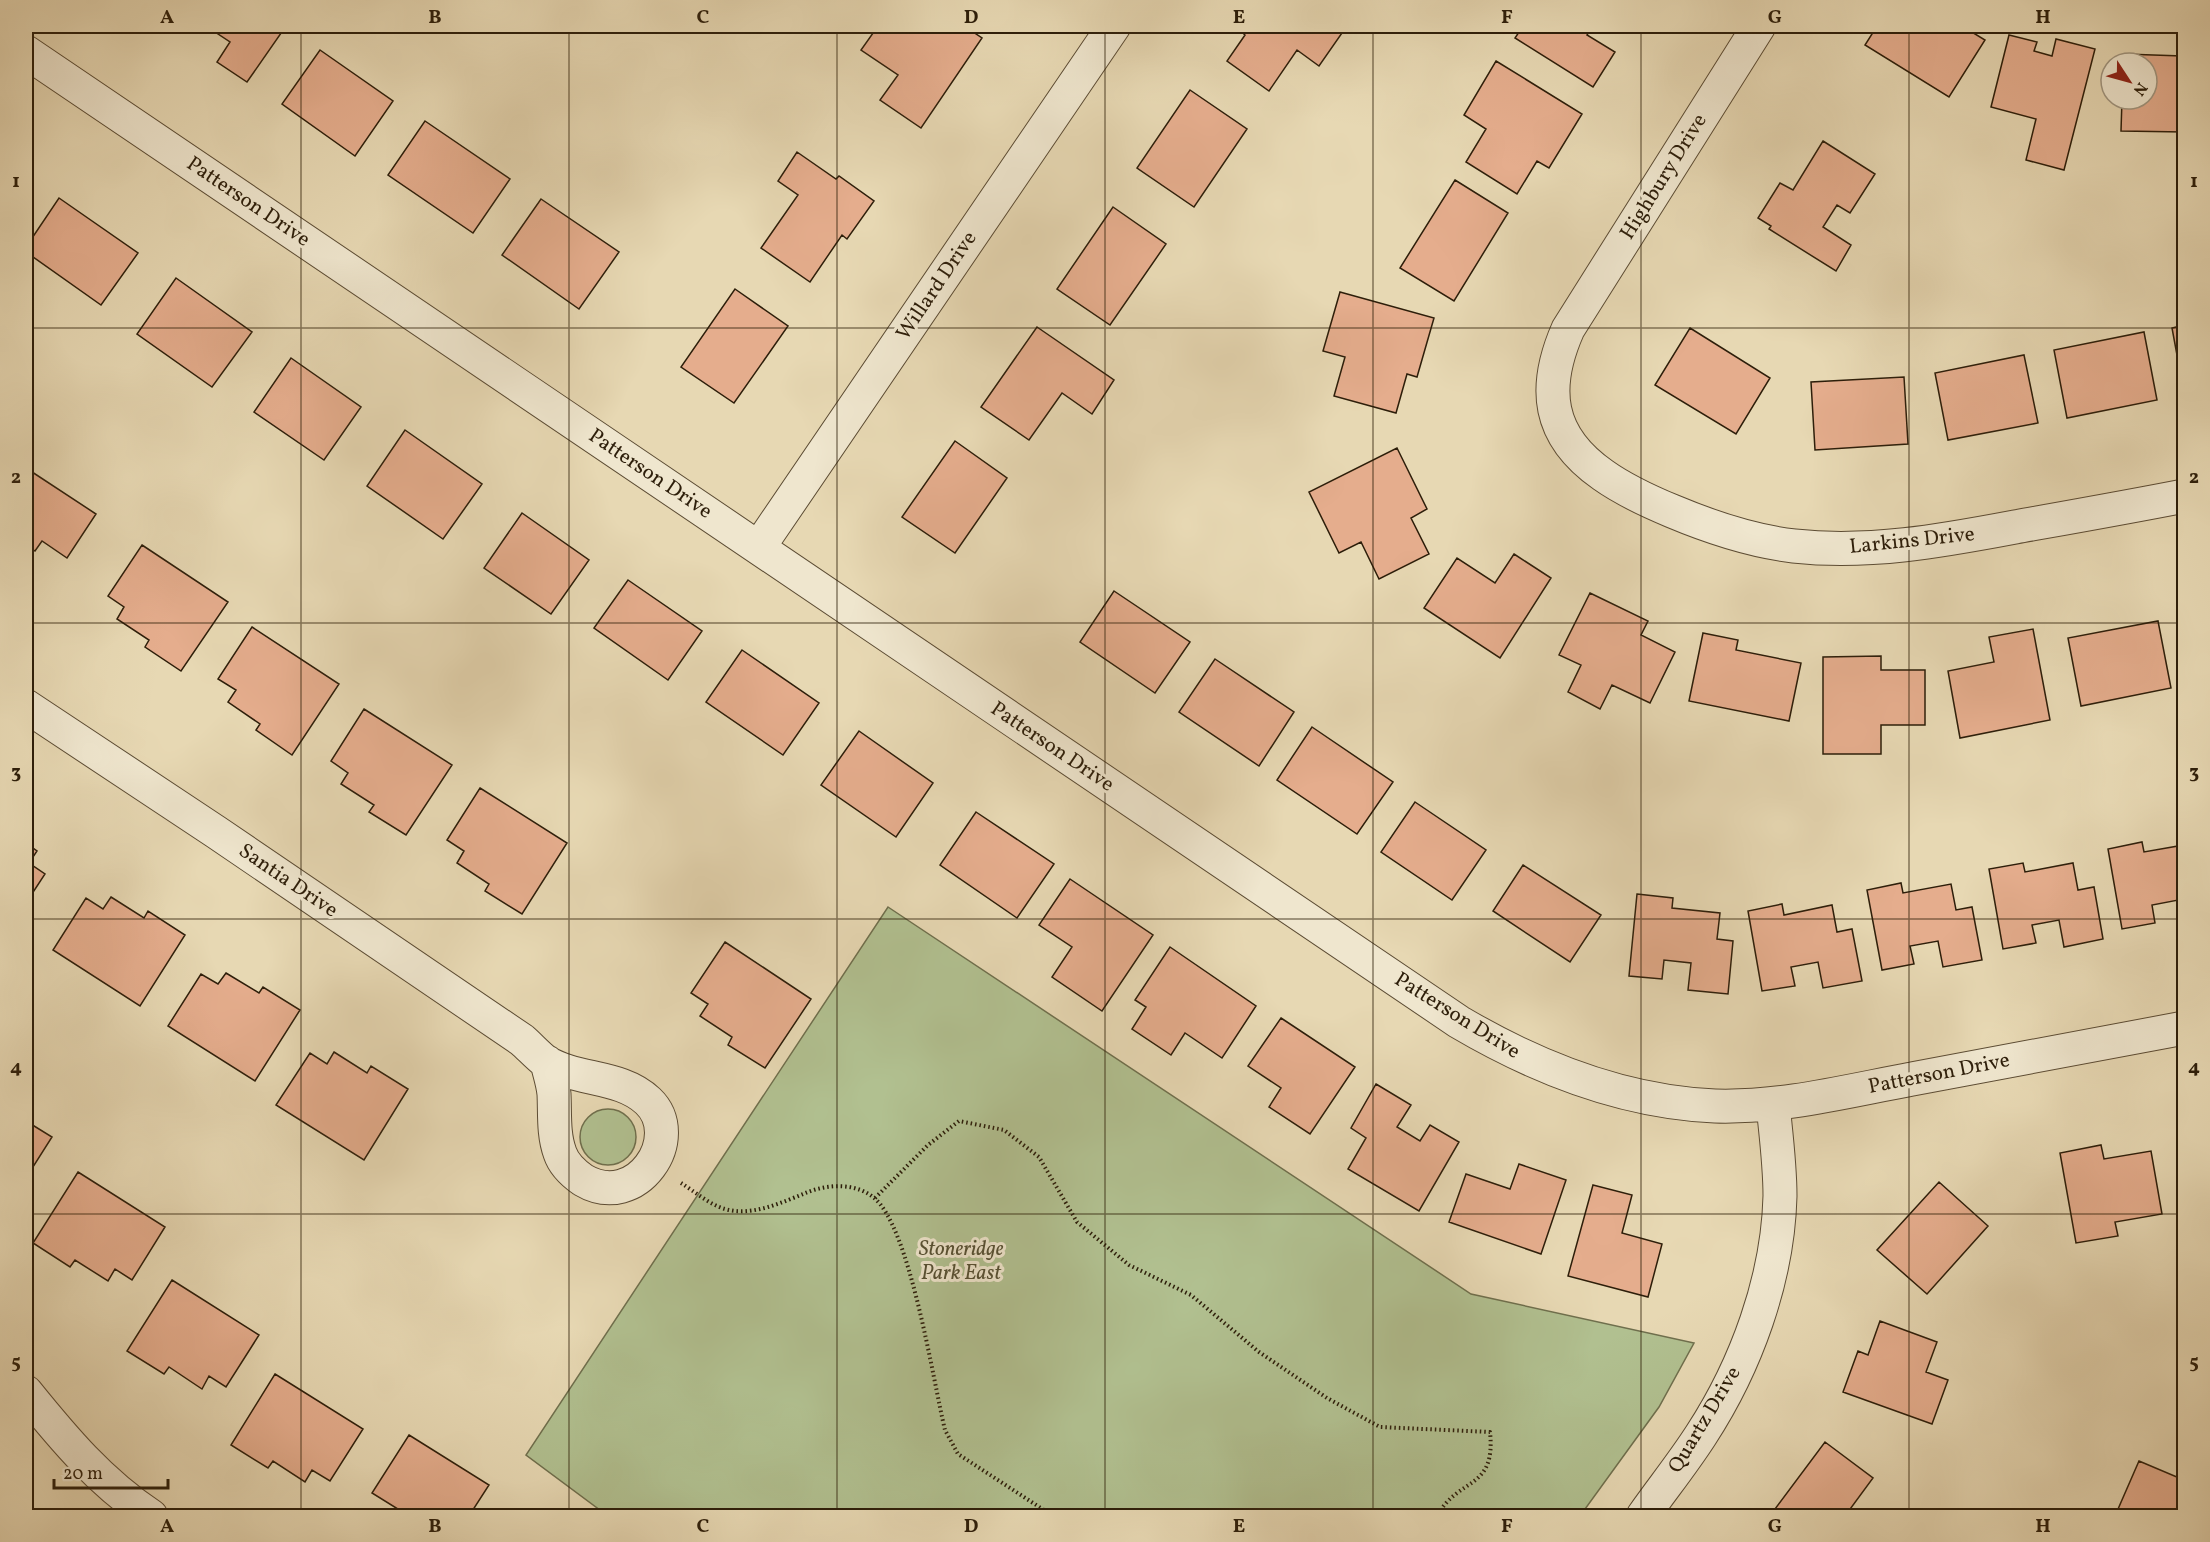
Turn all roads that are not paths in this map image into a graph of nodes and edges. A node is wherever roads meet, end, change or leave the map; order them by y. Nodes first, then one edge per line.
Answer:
1 (1114, 26) edge
2 (1759, 26) edge
3 (26, 52) edge
4 (1568, 328) joint
5 (2184, 496) edge
6 (759, 547) junction
7 (26, 706) edge
8 (2184, 1028) edge
9 (547, 1062) dead end
10 (1773, 1105) junction
11 (26, 1392) edge
12 (151, 1516) edge
13 (1643, 1516) edge

1 - 6 street, Willard Drive
2 - 4 street, Highbury Drive
3 - 6 street, Patterson Drive
4 - 5 street, Larkins Drive
6 - 10 street, Patterson Drive
7 - 9 street, Santia Drive
8 - 10 street, Patterson Drive
10 - 13 street, Quartz Drive
11 - 12 street

